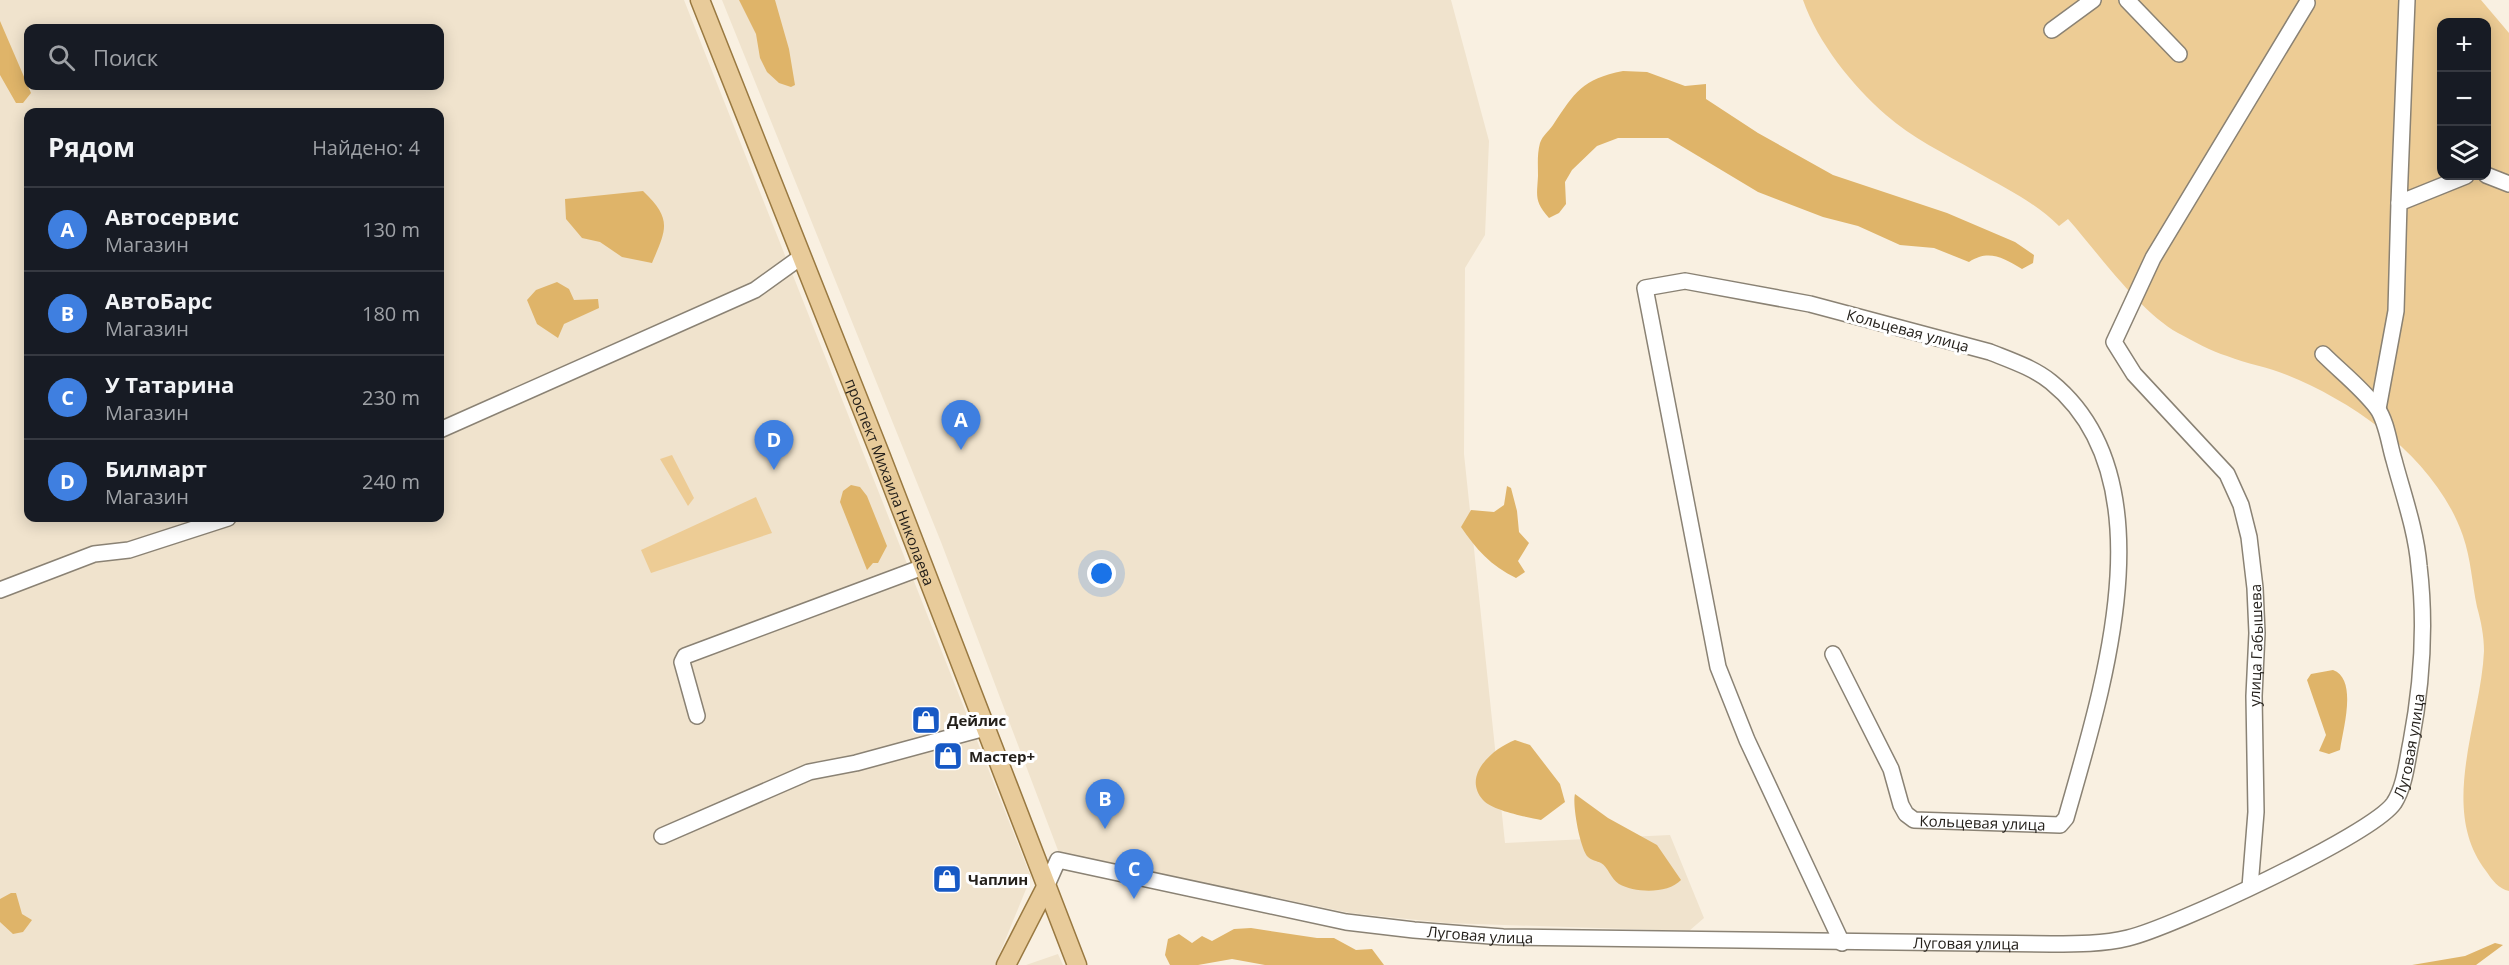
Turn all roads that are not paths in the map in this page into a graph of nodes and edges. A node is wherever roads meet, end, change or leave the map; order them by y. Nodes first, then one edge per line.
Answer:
1 (700, 0) edge
2 (2093, 0) edge
3 (2127, 0) edge
4 (2407, 0) edge
5 (2307, 3) dead end
6 (2052, 30) dead end
7 (2179, 54) dead end
8 (2491, 177) edge
9 (2456, 180) edge
10 (2509, 184) edge
11 (2399, 203) junction
12 (801, 257) junction
13 (2323, 354) dead end
14 (2378, 409) junction
15 (444, 428) edge
16 (216, 522) edge
17 (923, 567) junction
18 (0, 590) edge
19 (1833, 654) dead end
20 (697, 717) dead end
21 (985, 728) junction
22 (662, 836) dead end
23 (1046, 887) junction
24 (2250, 887) junction
25 (1842, 943) junction
26 (1006, 965) edge
27 (1077, 965) edge

1 - 12 main road, проспект Михаила Николаева
2 - 6 street
3 - 7 street
4 - 11 street
5 - 24 street, улица Габышева
8 - 10 street
9 - 11 street
11 - 14 street
12 - 15 street
12 - 17 main road, проспект Михаила Николаева
13 - 14 street, Луговая улица
14 - 24 street, Луговая улица
16 - 18 street
17 - 20 street
17 - 21 main road, проспект Михаила Николаева
19 - 25 street, Кольцевая улица
21 - 22 street
21 - 23 main road, проспект Михаила Николаева
23 - 25 street, Луговая улица
23 - 26 main road
23 - 27 main road, проспект Михаила Николаева
24 - 25 street, Луговая улица

